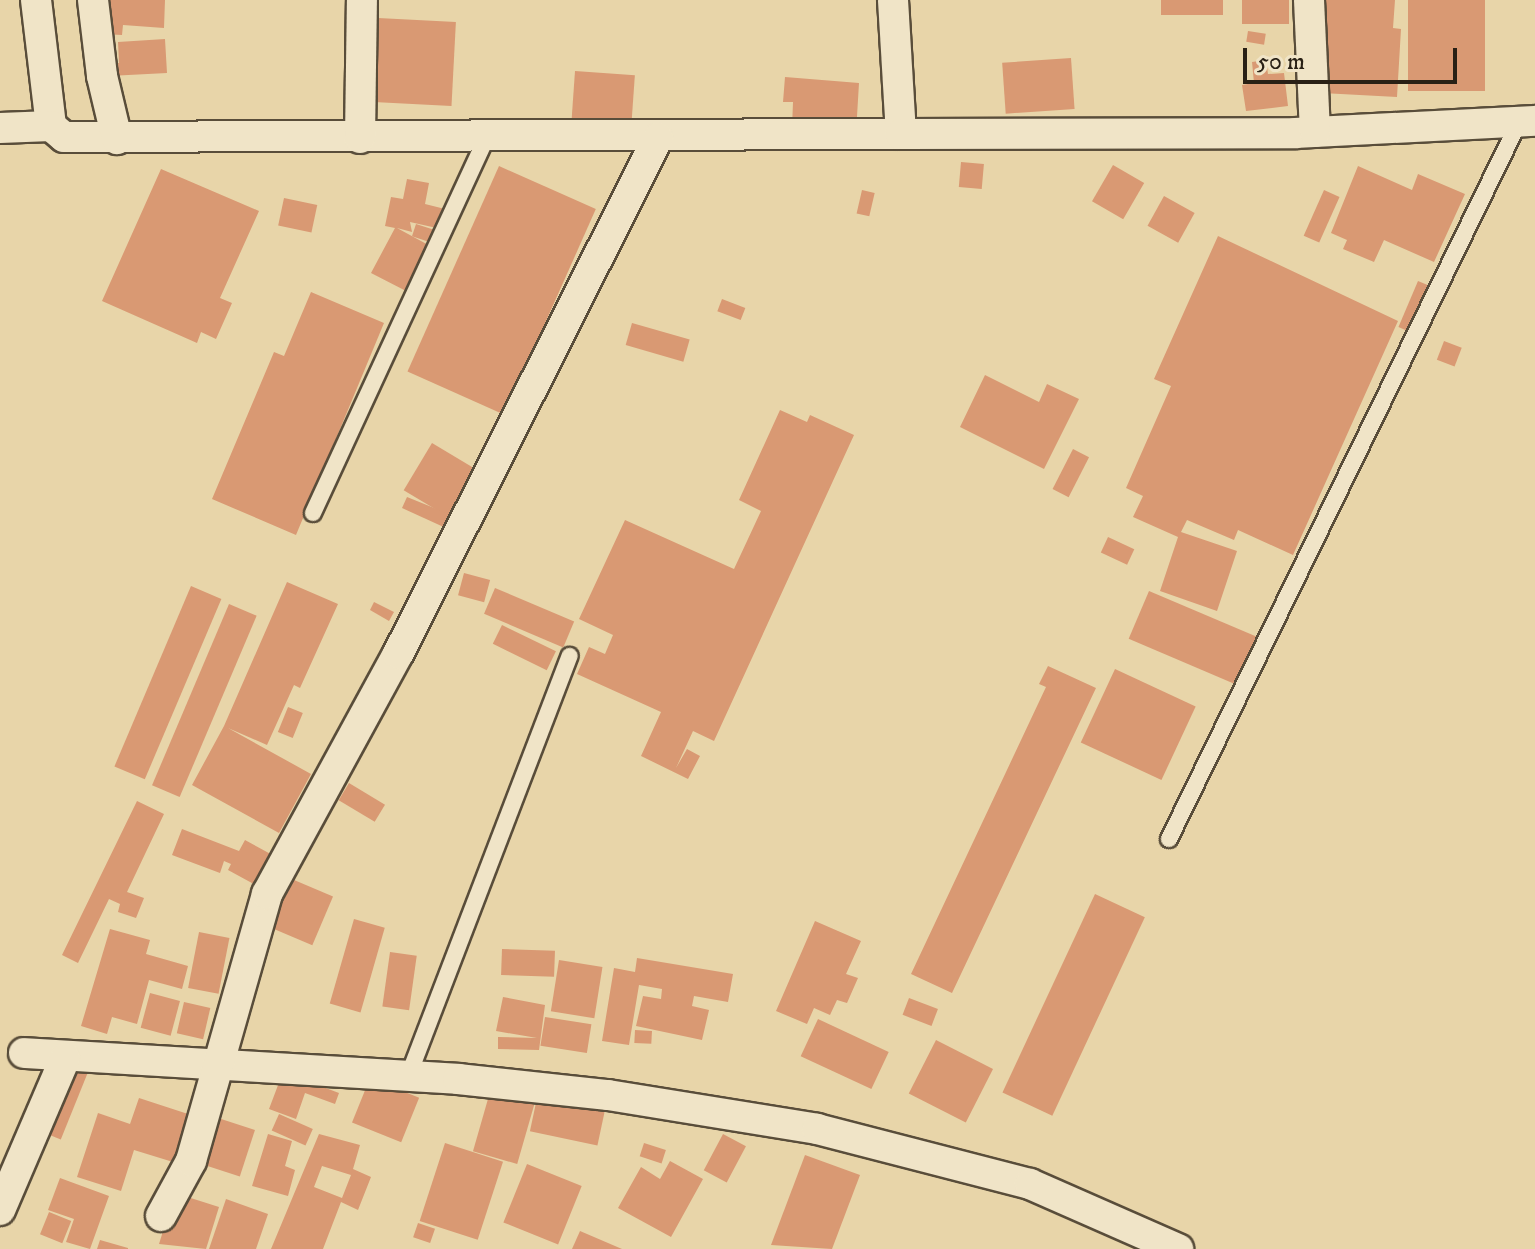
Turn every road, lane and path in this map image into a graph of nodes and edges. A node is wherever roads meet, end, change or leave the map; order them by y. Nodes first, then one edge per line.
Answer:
1 (36, 0) edge
2 (93, 0) edge
3 (362, 0) edge
4 (893, 0) edge
5 (1309, 0) edge
6 (1527, 121) edge
7 (51, 126) junction
8 (0, 128) edge
9 (1315, 132) junction
10 (901, 134) junction
11 (360, 138) junction
12 (486, 138) junction
13 (658, 138) junction
14 (117, 139) junction
15 (313, 513) dead end
16 (570, 656) dead end
17 (1169, 839) dead end
18 (24, 1053) dead end
19 (65, 1058) junction
20 (221, 1066) junction
21 (408, 1077) junction
22 (0, 1210) edge
23 (161, 1216) dead end
24 (1178, 1249) edge

1 - 7 street
2 - 14 street
3 - 11 street
4 - 10 street
5 - 9 street
6 - 9 street
6 - 17 lane
7 - 8 street
7 - 14 street
9 - 10 street
10 - 13 street
11 - 12 street
11 - 14 street
12 - 13 street
12 - 15 lane
13 - 20 street
16 - 21 lane
18 - 19 street
19 - 20 street
19 - 22 street
20 - 21 street
20 - 23 street
21 - 24 street

